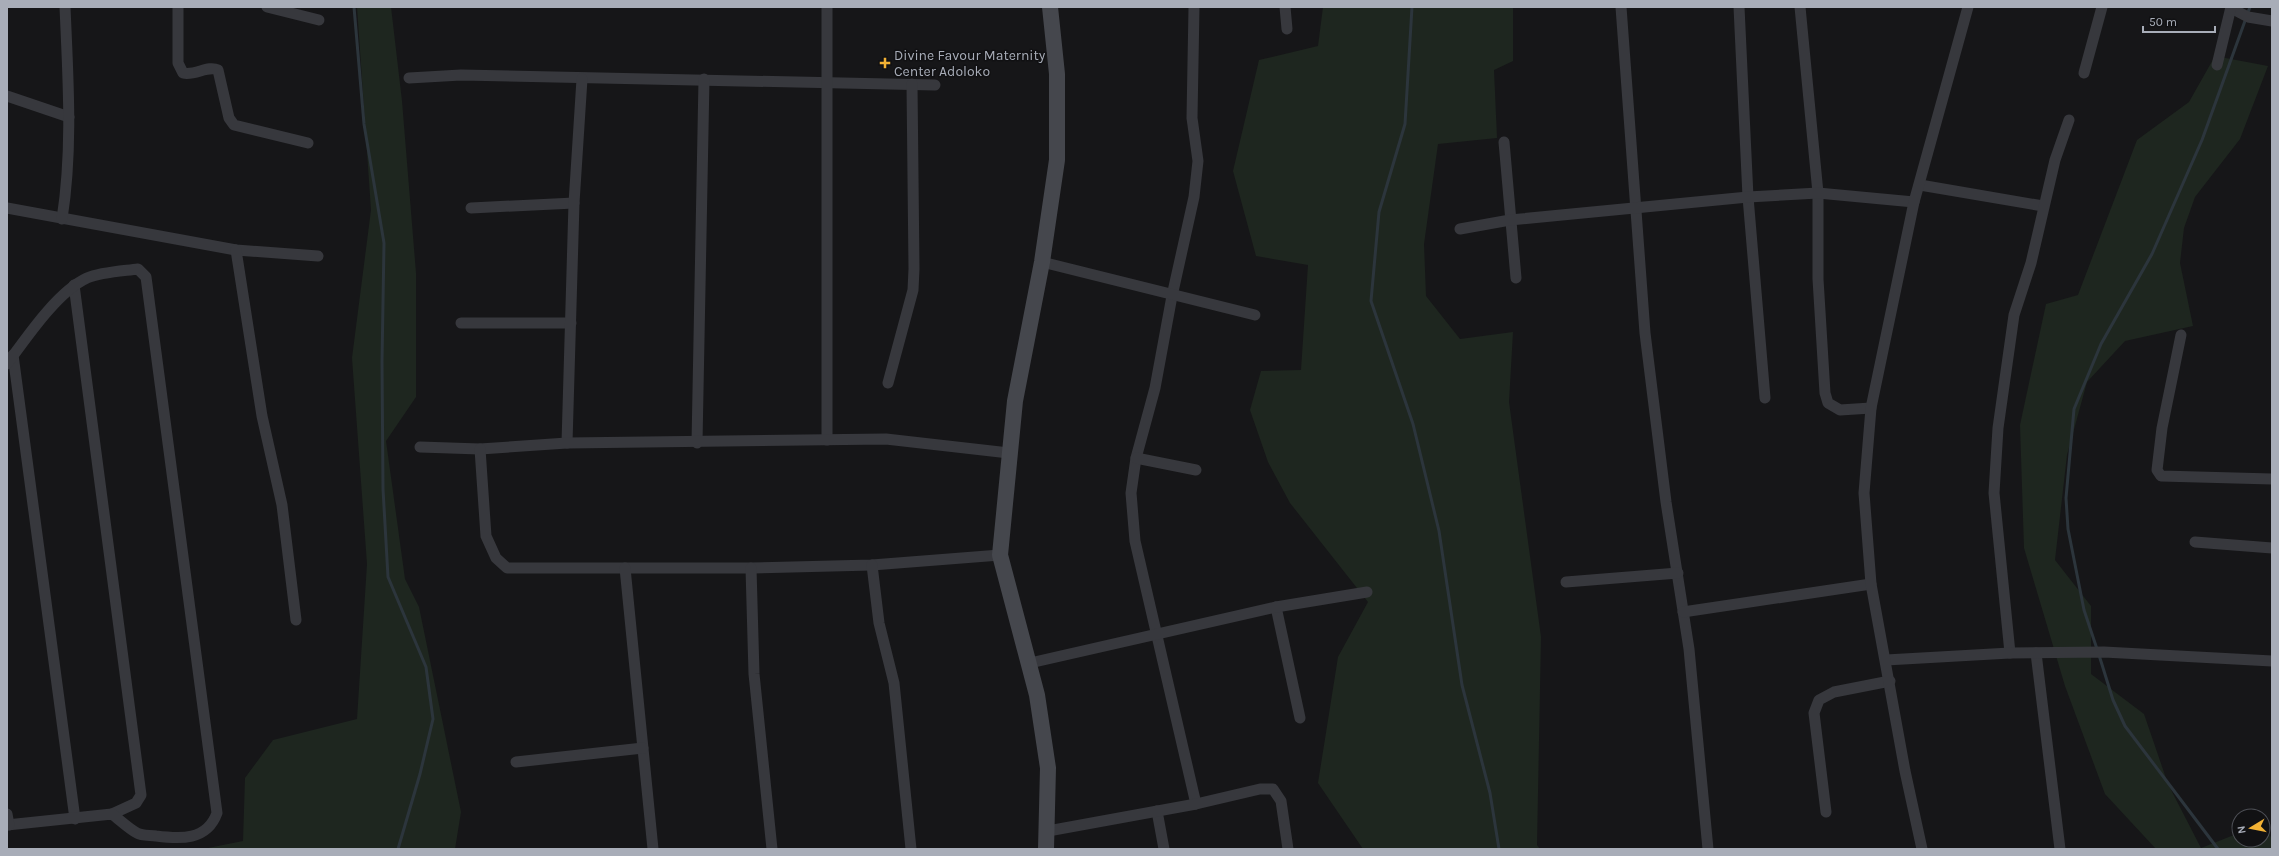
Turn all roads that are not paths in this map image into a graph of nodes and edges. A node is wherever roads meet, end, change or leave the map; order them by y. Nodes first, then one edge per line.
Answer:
1 (65, 7) edge
2 (178, 7) edge
3 (267, 7) edge
4 (828, 7) edge
5 (1050, 7) edge
6 (1194, 7) edge
7 (1285, 7) edge
8 (1621, 7) edge
9 (1739, 7) edge
10 (1800, 7) edge
11 (1968, 7) edge
12 (2102, 7) edge
13 (2233, 9) edge
14 (319, 20) dead end
15 (2272, 22) edge
16 (1287, 29) dead end
17 (2217, 65) dead end
18 (2084, 73) dead end
19 (409, 78) dead end
20 (582, 79) junction
21 (704, 79) junction
22 (912, 84) junction
23 (827, 85) junction
24 (935, 85) dead end
25 (7, 96) edge
26 (69, 117) junction
27 (2069, 120) dead end
28 (1504, 142) dead end
29 (308, 143) dead end
30 (1920, 185) junction
31 (1818, 193) junction
32 (1748, 197) junction
33 (1914, 202) junction
34 (574, 203) junction
35 (2043, 206) junction
36 (7, 208) edge
37 (471, 208) dead end
38 (1637, 209) junction
39 (62, 219) junction
40 (1510, 220) junction
41 (1460, 229) dead end
42 (236, 250) junction
43 (318, 256) dead end
44 (1042, 262) junction
45 (1516, 278) dead end
46 (74, 285) junction
47 (1172, 296) junction
48 (1255, 315) dead end
49 (461, 323) dead end
50 (570, 323) junction
51 (2181, 335) dead end
52 (10, 360) edge
53 (888, 383) dead end
54 (1765, 398) dead end
55 (1871, 408) junction
56 (827, 440) junction
57 (697, 443) junction
58 (568, 444) junction
59 (420, 447) dead end
60 (480, 449) junction
61 (1009, 453) junction
62 (1136, 458) junction
63 (1196, 470) dead end
64 (2272, 476) edge
65 (2195, 542) dead end
66 (2272, 548) edge
67 (1000, 555) junction
68 (872, 565) junction
69 (625, 568) junction
70 (751, 568) junction
71 (1678, 573) junction
72 (1566, 582) dead end
73 (1871, 584) junction
74 (1367, 592) dead end
75 (1276, 607) junction
76 (1684, 612) junction
77 (296, 620) dead end
78 (1156, 633) junction
79 (2010, 653) junction
80 (2036, 653) junction
81 (1886, 660) junction
82 (2272, 661) edge
83 (1030, 663) junction
84 (1890, 681) junction
85 (1300, 718) dead end
86 (643, 748) junction
87 (516, 762) dead end
88 (1196, 804) junction
89 (1157, 811) junction
90 (1826, 812) dead end
91 (112, 814) junction
92 (75, 819) junction
93 (8, 821) edge
94 (1048, 831) junction
95 (653, 849) edge
96 (772, 849) edge
97 (911, 849) edge
98 (1046, 849) edge
99 (1164, 849) edge
100 (1288, 849) edge
101 (1708, 849) edge
102 (1922, 849) edge
103 (2060, 849) edge

1 - 26 street
2 - 29 street
3 - 14 street
4 - 23 street
5 - 44 street
6 - 47 street
7 - 16 street
8 - 38 street
9 - 32 street
10 - 31 street
11 - 30 street
12 - 18 street
13 - 15 street
13 - 17 street
19 - 20 street
20 - 21 street
20 - 34 street
21 - 23 street
21 - 57 street
22 - 23 street
22 - 24 street
22 - 53 street
23 - 56 street
25 - 26 street
26 - 39 street
27 - 35 street
28 - 40 street
30 - 33 street
30 - 35 street
31 - 32 street
31 - 33 street
31 - 55 street
32 - 38 street
32 - 54 street
33 - 55 street
34 - 37 street
34 - 50 street
35 - 79 street
36 - 39 street
38 - 40 street
38 - 71 street
39 - 42 street
40 - 41 street
40 - 45 street
42 - 43 street
42 - 77 street
44 - 47 street
44 - 61 street
46 - 52 street
46 - 91 street
46 - 91 street
47 - 48 street
47 - 62 street
49 - 50 street
50 - 58 street
51 - 64 street
52 - 92 street
55 - 73 street
56 - 57 street
56 - 61 street
57 - 58 street
58 - 60 street
59 - 60 street
60 - 69 street
61 - 67 street
62 - 63 street
62 - 78 street
65 - 66 street
67 - 68 street
67 - 83 street
68 - 70 street
68 - 97 street
69 - 70 street
69 - 86 street
70 - 96 street
71 - 72 street
71 - 76 street
73 - 76 street
73 - 81 street
74 - 75 street
75 - 78 street
75 - 85 street
76 - 101 street
78 - 83 street
78 - 88 street
79 - 80 street
79 - 81 street
80 - 82 street
80 - 103 street
81 - 84 street
83 - 94 street
84 - 90 street
84 - 102 street
86 - 87 street
86 - 95 street
88 - 89 street
88 - 100 street
89 - 94 street
89 - 99 street
91 - 92 street
92 - 93 street
94 - 98 street

